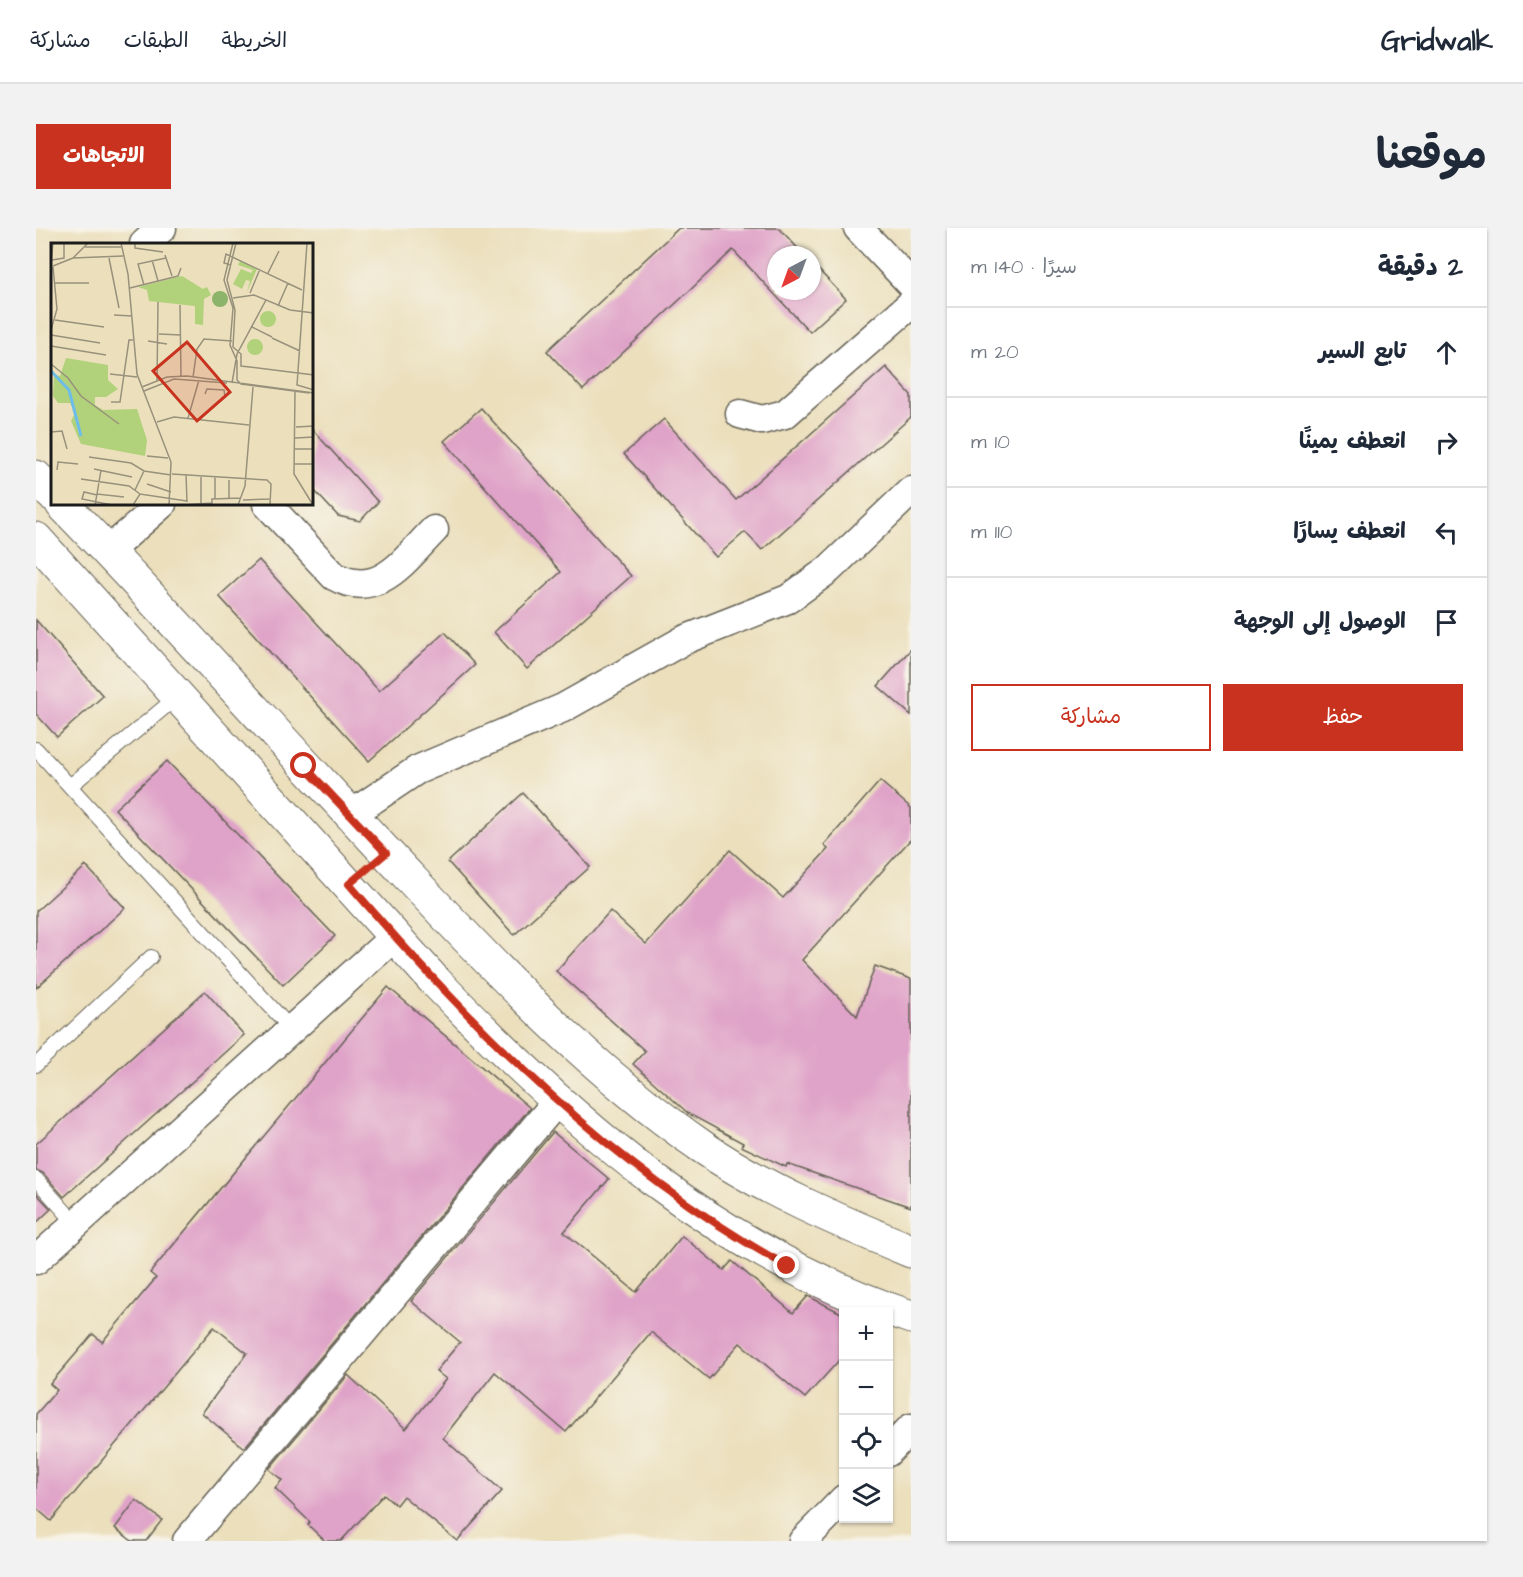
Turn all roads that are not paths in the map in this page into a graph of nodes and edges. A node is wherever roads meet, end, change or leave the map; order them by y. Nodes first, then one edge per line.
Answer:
1 (162, 228) edge
2 (858, 228) edge
3 (145, 243) edge
4 (911, 285) edge
5 (911, 304) edge
6 (740, 414) dead end
7 (36, 477) edge
8 (911, 491) edge
9 (51, 493) edge
10 (64, 506) edge
11 (160, 506) edge
12 (269, 506) edge
13 (434, 530) dead end
14 (36, 539) edge
15 (107, 552) junction
16 (178, 696) junction
17 (36, 749) edge
18 (70, 786) junction
19 (350, 815) junction
20 (386, 853) junction
21 (349, 884) junction
22 (394, 937) junction
23 (151, 957) dead end
24 (291, 1029) junction
25 (36, 1065) edge
26 (558, 1100) junction
27 (36, 1179) edge
28 (76, 1224) junction
29 (911, 1251) edge
30 (36, 1260) edge
31 (911, 1317) edge
32 (911, 1428) edge
33 (893, 1447) edge
34 (839, 1503) edge
35 (187, 1541) edge
36 (803, 1541) edge

1 - 3 street
2 - 4 street
5 - 6 street
7 - 9 street
8 - 19 street
10 - 15 street
11 - 15 street
12 - 13 street
14 - 16 street
15 - 19 street
16 - 18 lane
16 - 21 street
17 - 18 lane
18 - 24 lane
19 - 20 street
20 - 21 street
20 - 29 street
21 - 22 street
22 - 24 street
22 - 26 street
23 - 25 lane
24 - 28 street
26 - 31 street
26 - 35 street
27 - 28 lane
28 - 30 street
32 - 33 street
34 - 36 street

